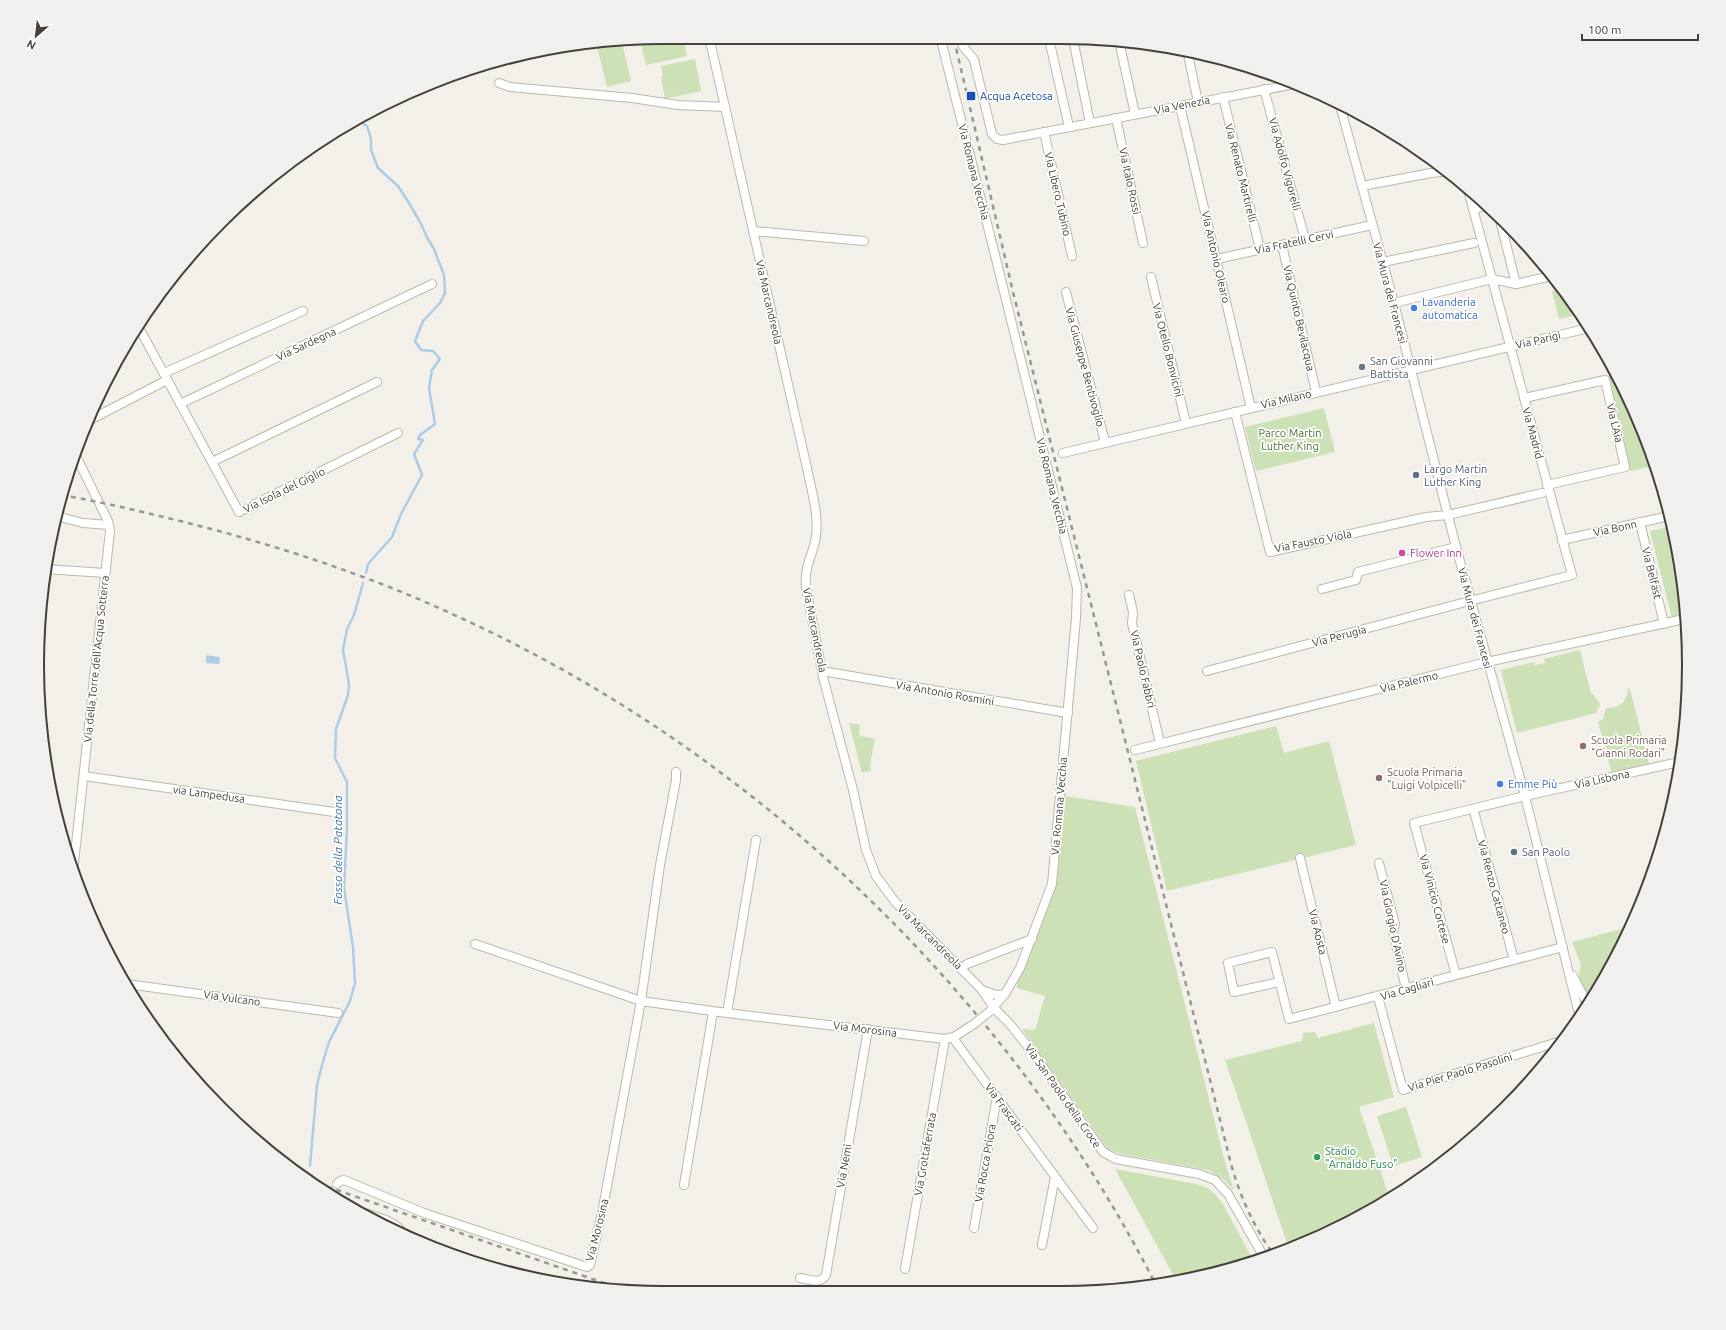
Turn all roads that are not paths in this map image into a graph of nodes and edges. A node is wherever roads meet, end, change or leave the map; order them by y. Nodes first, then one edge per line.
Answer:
1 (711, 44) edge
2 (942, 44) edge
3 (961, 44) edge
4 (1050, 44) edge
5 (1074, 44) edge
6 (1120, 47) edge
7 (1189, 57) edge
8 (499, 83) dead end
9 (1285, 86) edge
10 (1264, 89) junction
11 (1223, 98) junction
12 (1198, 102) junction
13 (1180, 106) junction
14 (725, 107) junction
15 (1341, 111) edge
16 (1135, 114) junction
17 (1116, 118) junction
18 (1090, 123) junction
19 (1069, 127) junction
20 (1044, 132) junction
21 (1439, 172) edge
22 (1362, 186) junction
23 (1470, 198) edge
24 (1480, 207) edge
25 (1473, 209) junction
26 (1372, 224) junction
27 (1502, 228) edge
28 (753, 231) junction
29 (1305, 239) junction
30 (864, 240) dead end
31 (1474, 243) dead end
32 (1143, 244) dead end
33 (1282, 244) junction
34 (1260, 249) junction
35 (1072, 256) dead end
36 (1217, 259) junction
37 (1382, 262) junction
38 (1151, 277) dead end
39 (1546, 277) edge
40 (1492, 279) junction
41 (432, 284) dead end
42 (1516, 284) junction
43 (1066, 292) dead end
44 (1394, 303) junction
45 (303, 311) dead end
46 (1583, 329) edge
47 (141, 332) edge
48 (1510, 346) junction
49 (1411, 370) junction
50 (166, 377) junction
51 (377, 382) dead end
52 (1316, 392) junction
53 (1524, 398) junction
54 (180, 404) junction
55 (1251, 408) junction
56 (1235, 412) junction
57 (96, 416) edge
58 (1186, 423) junction
59 (398, 433) dead end
60 (1105, 442) junction
61 (1063, 452) dead end
62 (79, 461) edge
63 (212, 462) junction
64 (1547, 485) junction
65 (1542, 493) dead end
66 (1448, 515) junction
67 (1664, 517) edge
68 (62, 518) edge
69 (1640, 522) junction
70 (109, 525) junction
71 (1562, 540) junction
72 (1456, 547) junction
73 (52, 570) edge
74 (106, 574) junction
75 (1322, 589) dead end
76 (1129, 595) dead end
77 (1472, 600) junction
78 (1681, 620) edge
79 (1664, 624) junction
80 (1487, 662) junction
81 (822, 671) junction
82 (1207, 671) dead end
83 (1068, 713) junction
84 (1160, 744) junction
85 (1135, 750) dead end
86 (1674, 763) edge
87 (676, 772) dead end
88 (84, 776) junction
89 (1525, 796) junction
90 (334, 812) dead end
91 (1475, 815) dead end
92 (1414, 823) joint
93 (756, 840) dead end
94 (1300, 858) dead end
95 (75, 859) edge
96 (1379, 863) dead end
97 (1032, 939) junction
98 (475, 944) dead end
99 (1563, 948) junction
100 (1514, 960) junction
101 (962, 968) junction
102 (1456, 975) junction
103 (1279, 982) junction
104 (133, 985) edge
105 (1406, 989) junction
106 (982, 990) junction
107 (1005, 994) junction
108 (1378, 997) junction
109 (1584, 998) edge
110 (641, 1001) junction
111 (1336, 1007) junction
112 (992, 1010) junction
113 (1577, 1010) edge
114 (338, 1012) dead end
115 (713, 1012) junction
116 (727, 1013) junction
117 (868, 1029) junction
118 (949, 1038) junction
119 (1554, 1043) edge
120 (997, 1097) junction
121 (1056, 1177) junction
122 (337, 1184) dead end
123 (684, 1185) dead end
124 (974, 1228) dead end
125 (1093, 1228) dead end
126 (1042, 1245) dead end
127 (1261, 1253) edge
128 (905, 1269) dead end
129 (800, 1278) dead end

1 - 14 street, Via Marcandreola
2 - 83 street, Via Romana Vecchia
3 - 20 street, Via Venezia
4 - 19 street
5 - 18 street
6 - 16 street
7 - 12 street
8 - 14 street
9 - 10 street, Via Venezia
10 - 11 street, Via Venezia
10 - 29 street, Via Adolfo Vigorelli
11 - 12 street, Via Venezia
11 - 34 street, Via Renato Martirelli
12 - 13 street, Via Venezia
13 - 16 street, Via Venezia
13 - 36 street, Via Antonio Olearo
14 - 28 street, Via Marcandreola
15 - 22 street, Via Mura dei Francesi
16 - 17 street, Via Venezia
17 - 18 street, Via Venezia
17 - 32 street, Via Italo Rossi
18 - 19 street, Via Venezia
19 - 20 street, Via Venezia
20 - 35 street, Via Libero Tubino
21 - 22 street
22 - 26 street, Via Mura dei Francesi
23 - 25 street, Via Madrid
24 - 25 street
25 - 40 street, Via Madrid
26 - 29 street, Via Fratelli Cervi
26 - 37 street, Via Mura dei Francesi
27 - 42 street
28 - 30 street
28 - 81 street, Via Marcandreola
29 - 33 street, Via Fratelli Cervi
31 - 37 street
33 - 34 street, Via Fratelli Cervi
33 - 52 street, Via Quinto Bevilacqua
34 - 36 street, Via Fratelli Cervi
36 - 55 street, Via Antonio Olearo
37 - 44 street, Via Mura dei Francesi
38 - 58 street, Via Otello Bonvicini
39 - 42 street
40 - 42 street
40 - 44 street
40 - 48 street, Via Madrid
41 - 54 street, Via Sardegna
43 - 60 street, Via Giuseppe Bentivoglio
44 - 49 street, Via Mura dei Francesi
45 - 50 street
46 - 48 street, Via Parigi
47 - 50 street
48 - 49 street, Via Milano
48 - 53 street, Via Madrid
49 - 52 street, Via Milano
49 - 66 street, Via Mura dei Francesi
50 - 54 street, Via Isola del Giglio
50 - 57 street
51 - 63 street
52 - 55 street, Via Milano
53 - 64 street, Via Madrid
53 - 64 street, Via L'Aia
54 - 63 street, Via Isola del Giglio
55 - 56 street, Via Milano
56 - 58 street, Via Milano
56 - 66 street, Via Fausto Viola
58 - 60 street, Via Milano
59 - 63 street, Via Isola del Giglio
60 - 61 street, Via Milano
62 - 70 street, Via della Torre dell'Acqua Sotterra
64 - 71 street, Via Madrid
65 - 66 street
66 - 72 street, Via Mura dei Francesi
67 - 69 street, Via Bonn
68 - 70 street
69 - 71 street, Via Bonn
69 - 79 street, Via Belfast
70 - 74 street, Via della Torre dell'Acqua Sotterra
71 - 77 street, Via Madrid
72 - 75 street
72 - 77 street, Via Mura dei Francesi
73 - 74 street
74 - 88 street, Via della Torre dell'Acqua Sotterra
76 - 84 street, Via Paolo Fabbri
77 - 80 street, Via Mura dei Francesi
77 - 82 street, Via Perugia
78 - 79 street, Via Palermo
79 - 80 street, Via Palermo
80 - 84 street, Via Palermo
80 - 89 street, Via Mura dei Francesi
81 - 83 street, Via Antonio Rosmini
81 - 101 street, Via Marcandreola
83 - 97 street, Via Romana Vecchia
84 - 85 street, Via Palermo
86 - 89 street, Via Lisbona
87 - 110 street, Via Morosina
88 - 90 street, via Lampedusa
88 - 95 street, Via della Torre dell'Acqua Sotterra
89 - 92 street, Via Lisbona
89 - 99 street, Via Mura dei Francesi
91 - 100 street, Via Renzo Cattaneo
92 - 102 street, Via Vinicio Cortese
93 - 116 street
94 - 111 street, Via Aosta
96 - 105 street, Via Giorgio D'Avino
97 - 101 street
97 - 107 street, Via Romana Vecchia
98 - 110 street, Via Morosina
99 - 100 street, Via Cagliari
99 - 109 street, Via Mura dei Francesi
99 - 113 street, Via Mura dei Francesi
100 - 102 street, Via Cagliari
101 - 106 street, Via Marcandreola
102 - 105 street, Via Cagliari
103 - 103 street, Via Cagliari
103 - 111 street, Via Cagliari
104 - 114 street, Via Vulcano
105 - 108 street, Via Cagliari
106 - 107 street
106 - 112 street, Via Marcandreola
107 - 112 street, Via Romana Vecchia
108 - 111 street, Via Cagliari
108 - 119 street, Via Pier Paolo Pasolini
110 - 115 street, Via Morosina
110 - 122 street, Via Morosina
112 - 118 street, bridge
112 - 127 street, Via San Paolo della Croce
115 - 116 street, Via Morosina
115 - 123 street
116 - 117 street, Via Morosina
117 - 118 street, Via Morosina
117 - 129 street, Via Nemi
118 - 120 street, Via Frascati
118 - 128 street, Via Grottaferrata
120 - 121 street, Via Frascati
120 - 124 street, Via Rocca Priora
121 - 125 street, Via Frascati
121 - 126 street

